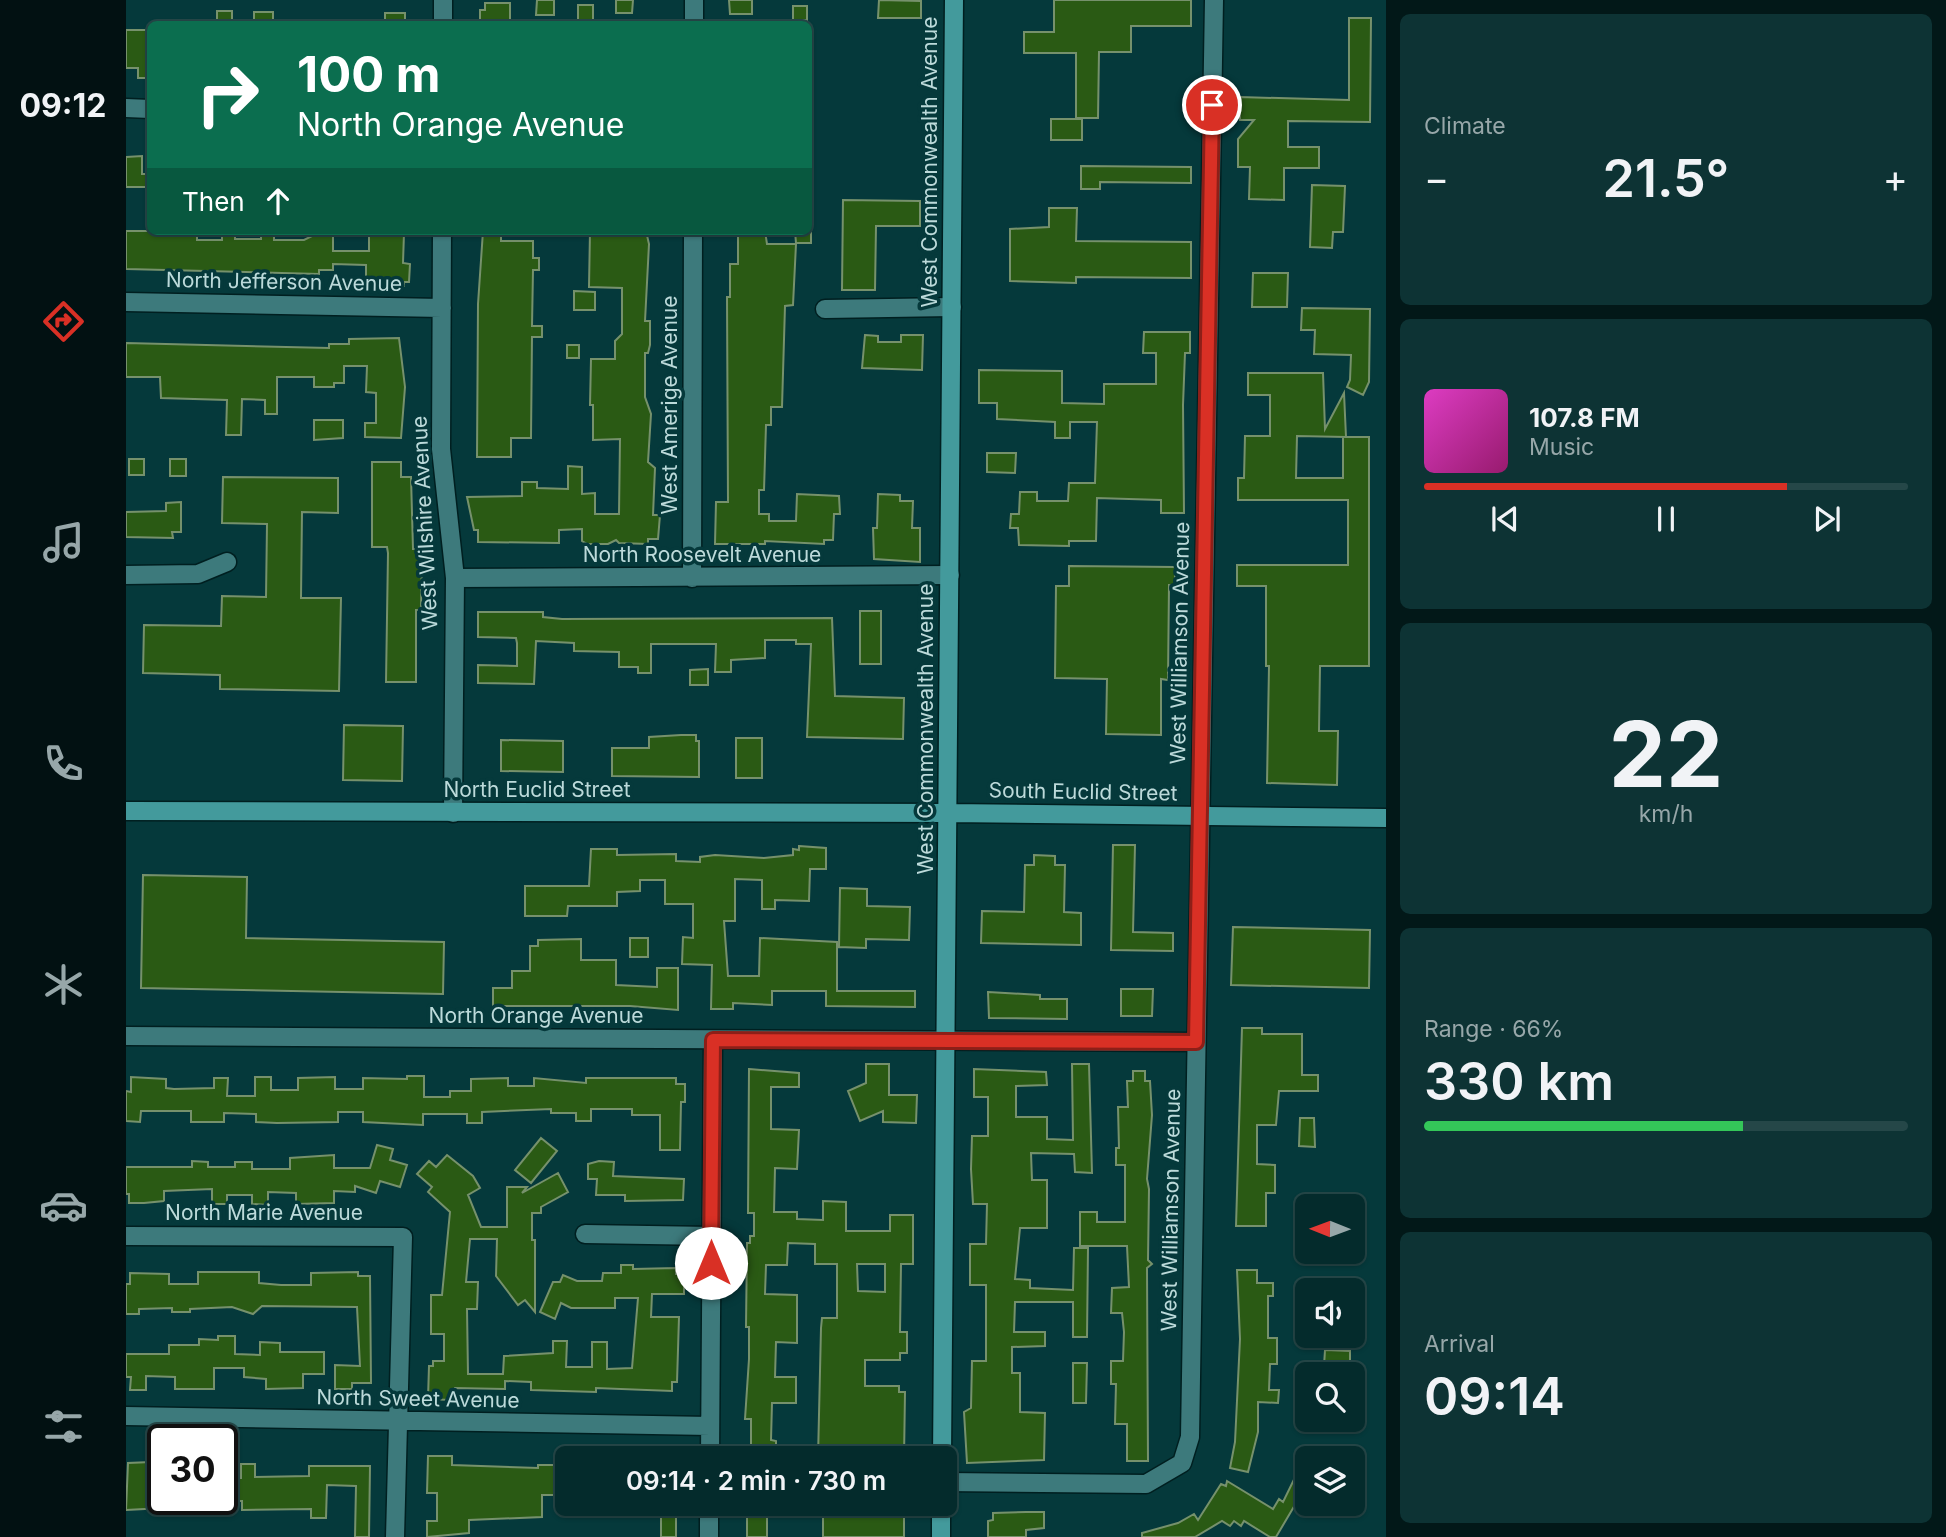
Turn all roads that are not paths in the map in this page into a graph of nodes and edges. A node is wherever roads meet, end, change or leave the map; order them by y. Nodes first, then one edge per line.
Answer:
1 (443, 0) edge
2 (694, 0) edge
3 (954, 0) edge
4 (1214, 0) edge
5 (443, 21) edge
6 (694, 21) edge
7 (126, 108) edge
8 (147, 109) edge
9 (442, 235) edge
10 (693, 235) edge
11 (126, 302) edge
12 (952, 307) junction
13 (442, 308) junction
14 (825, 309) dead end
15 (227, 562) dead end
16 (126, 575) edge
17 (950, 575) junction
18 (692, 578) junction
19 (455, 579) junction
20 (126, 811) edge
21 (453, 813) junction
22 (948, 813) junction
23 (1200, 816) junction
24 (1386, 818) edge
25 (126, 1036) edge
26 (713, 1040) junction
27 (946, 1042) junction
28 (1196, 1042) junction
29 (585, 1234) dead end
30 (126, 1236) edge
31 (711, 1236) junction
32 (126, 1416) edge
33 (397, 1422) junction
34 (710, 1426) junction
35 (710, 1446) edge
36 (942, 1446) edge
37 (957, 1482) edge
38 (709, 1516) edge
39 (941, 1516) edge
40 (395, 1537) edge
41 (709, 1537) edge
42 (941, 1537) edge

1 - 5 street
2 - 6 street
3 - 12 main road, West Commonwealth Avenue
4 - 23 street, West Williamson Avenue
7 - 8 street
9 - 13 street, West Wilshire Avenue
10 - 18 street, West Amerige Avenue
11 - 13 street, North Jefferson Avenue
12 - 14 street
12 - 17 main road, West Commonwealth Avenue
13 - 19 street, West Wilshire Avenue
15 - 16 street
17 - 18 street, North Roosevelt Avenue
17 - 22 main road, West Commonwealth Avenue
18 - 19 street, North Roosevelt Avenue
19 - 21 street, West Wilshire Avenue
20 - 21 main road, North Euclid Street
21 - 22 main road, North Euclid Street
22 - 23 main road, South Euclid Street
22 - 27 main road, West Commonwealth Avenue
23 - 24 main road, South Euclid Street
23 - 28 street, West Williamson Avenue
25 - 26 street, North Orange Avenue
26 - 27 street, North Orange Avenue
26 - 31 street
27 - 28 street, North Orange Avenue
27 - 36 main road, West Commonwealth Avenue
28 - 37 street, West Williamson Avenue
29 - 31 street
30 - 33 street, North Marie Avenue
31 - 34 street
32 - 33 street, North Sweet Avenue
33 - 34 street, North Sweet Avenue
33 - 40 street
34 - 35 street
38 - 41 street
39 - 42 main road

